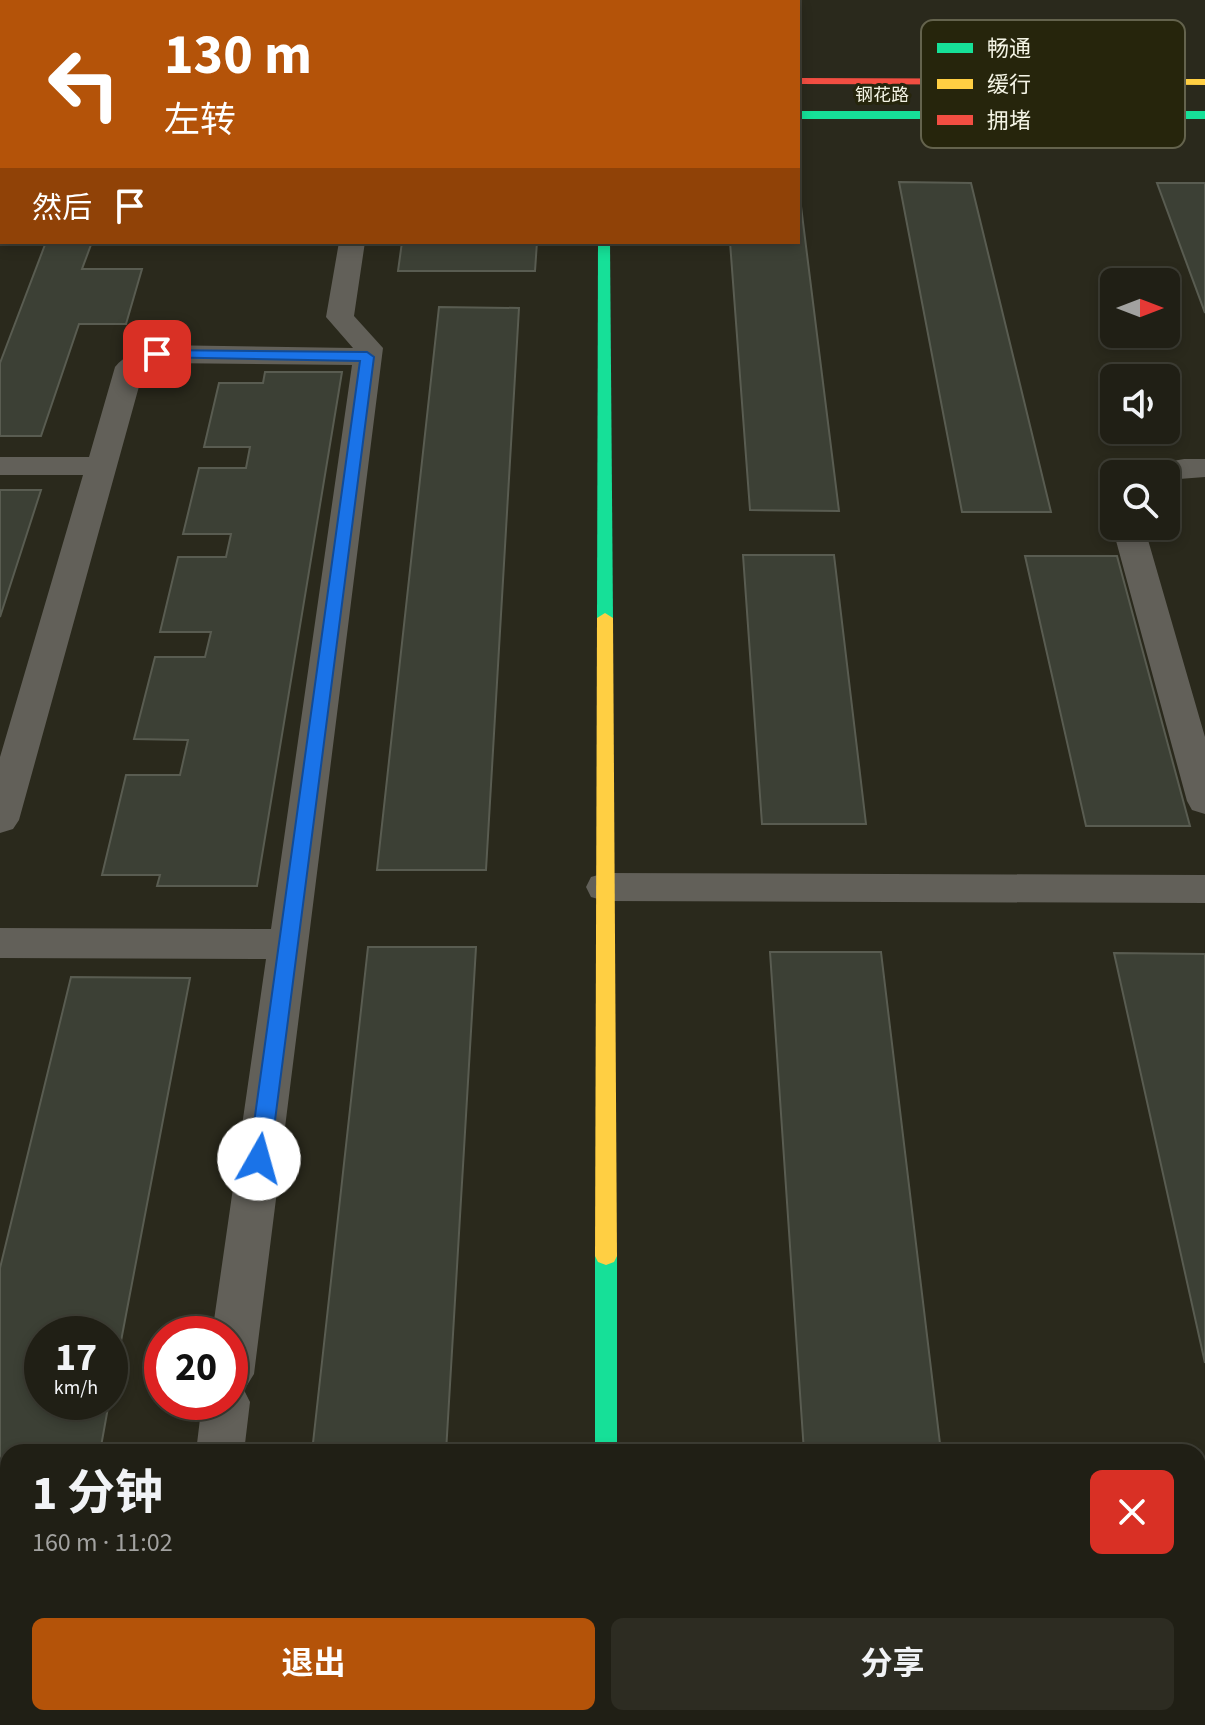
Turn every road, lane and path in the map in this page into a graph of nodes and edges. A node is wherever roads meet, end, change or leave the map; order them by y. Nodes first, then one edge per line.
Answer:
1 (800, 81) edge
2 (921, 81) edge
3 (1185, 82) edge
4 (1205, 82) edge
5 (800, 115) edge
6 (921, 115) edge
7 (352, 244) edge
8 (604, 244) edge
9 (367, 357) junction
10 (0, 466) edge
11 (101, 466) junction
12 (1205, 468) edge
13 (1180, 469) edge
14 (1132, 540) edge
15 (1205, 801) edge
16 (0, 820) edge
17 (605, 887) junction
18 (1205, 889) edge
19 (0, 943) edge
20 (288, 944) junction
21 (238, 1316) edge
22 (224, 1420) edge
23 (221, 1444) edge
24 (606, 1444) edge

1 - 2 street, 钢花路
3 - 4 street, 钢花路
5 - 6 street, 钢花路
7 - 9 lane
8 - 17 street
9 - 11 lane
9 - 20 lane
10 - 11 lane
11 - 16 lane
12 - 13 lane
14 - 15 lane
17 - 18 lane
17 - 24 street
19 - 20 lane
20 - 21 lane
22 - 23 lane

